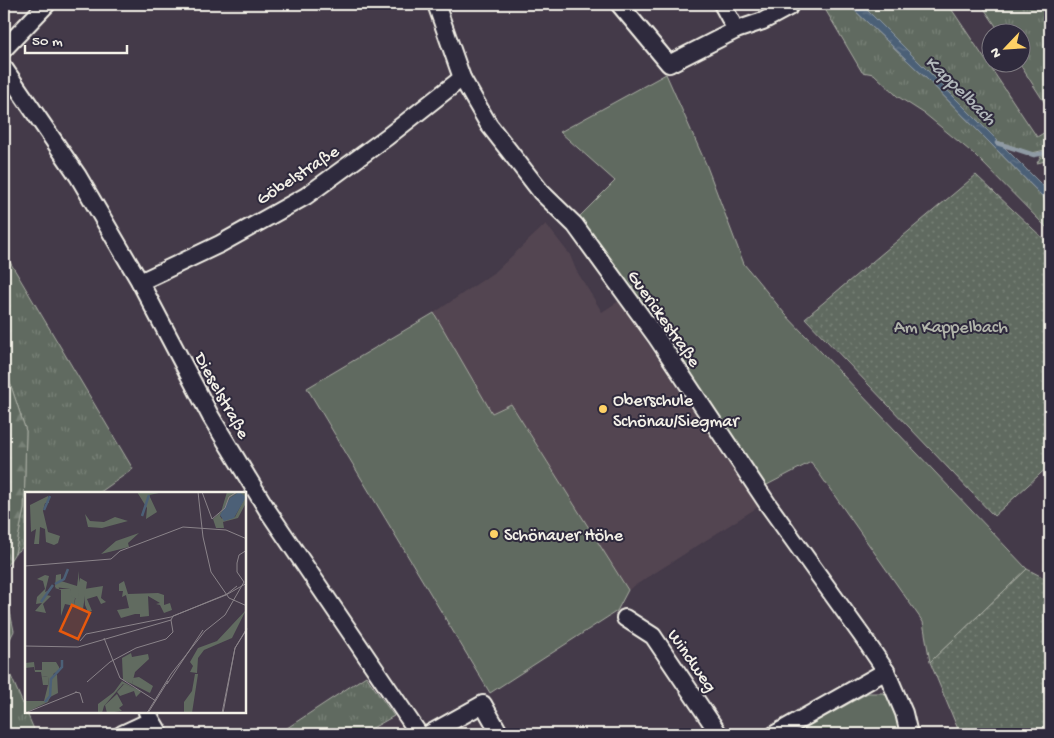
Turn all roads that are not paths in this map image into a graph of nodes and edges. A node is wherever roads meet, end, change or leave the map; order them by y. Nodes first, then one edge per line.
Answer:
1 (47, 4) edge
2 (436, 4) edge
3 (619, 4) edge
4 (722, 4) edge
5 (790, 4) edge
6 (736, 30) junction
7 (4, 49) edge
8 (4, 68) edge
9 (462, 78) junction
10 (140, 282) junction
11 (625, 618) dead end
12 (886, 671) junction
13 (152, 722) edge
14 (122, 734) edge
15 (419, 734) edge
16 (429, 734) edge
17 (500, 734) edge
18 (719, 734) edge
19 (775, 734) edge
20 (909, 734) edge

1 - 7 street
2 - 9 street, Guerickestraße
3 - 6 street
4 - 6 street
5 - 6 street
8 - 10 street, Dieselstraße
9 - 10 street, Göbelstraße
9 - 12 street, Guerickestraße
10 - 15 street, Dieselstraße
11 - 18 street, Windweg
12 - 19 street
12 - 20 street, Guerickestraße
13 - 14 street
16 - 17 street

